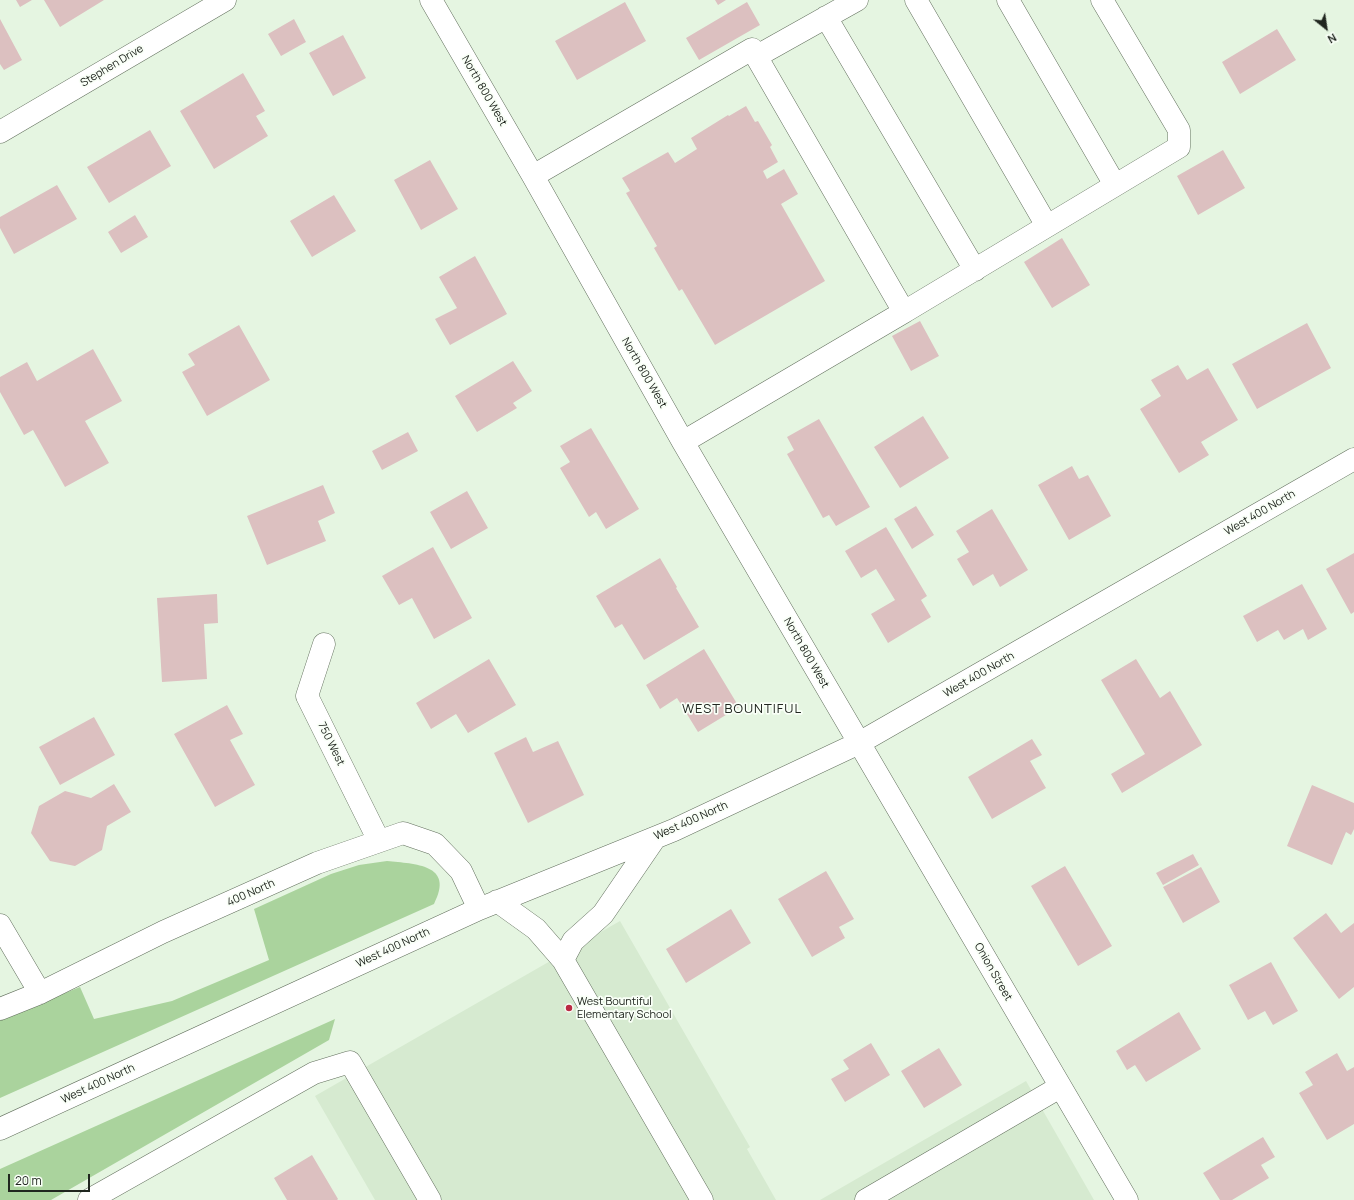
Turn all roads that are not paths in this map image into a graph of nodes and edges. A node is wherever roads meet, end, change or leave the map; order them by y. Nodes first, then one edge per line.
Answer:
1 (225, 0) edge
2 (431, 0) edge
3 (856, 0) edge
4 (916, 0) edge
5 (1008, 0) edge
6 (1102, 0) edge
7 (826, 17) junction
8 (756, 56) junction
9 (0, 132) edge
10 (533, 176) junction
11 (1115, 185) junction
12 (1047, 226) junction
13 (975, 270) junction
14 (904, 312) junction
15 (683, 442) junction
16 (1354, 459) edge
17 (324, 644) dead end
18 (859, 743) junction
19 (655, 838) junction
20 (379, 841) junction
21 (488, 905) junction
22 (0, 925) edge
23 (562, 960) junction
24 (40, 993) junction
25 (0, 1009) edge
26 (1060, 1087) junction
27 (0, 1129) edge
28 (89, 1200) edge
29 (430, 1200) edge
30 (702, 1200) edge
31 (866, 1200) edge
32 (1127, 1200) edge

1 - 9 street, Stephen Drive
2 - 10 street, North 800 West
3 - 7 street
4 - 12 street
5 - 11 street
6 - 11 street
7 - 8 street
7 - 13 street
8 - 10 street
8 - 14 street
10 - 15 street, North 800 West
11 - 12 street
12 - 13 street
13 - 14 street
14 - 15 street
15 - 18 street, North 800 West
16 - 18 street, West 400 North
17 - 20 street, 750 West
18 - 19 street, West 400 North
18 - 26 street, Onion Street
19 - 21 street, West 400 North
19 - 23 street
20 - 21 street, 400 North
20 - 24 street, 400 North
21 - 23 street
21 - 27 street, West 400 North
22 - 24 street
23 - 30 street
24 - 25 street, 400 North
26 - 31 street
26 - 32 street, Onion Street
28 - 29 street

